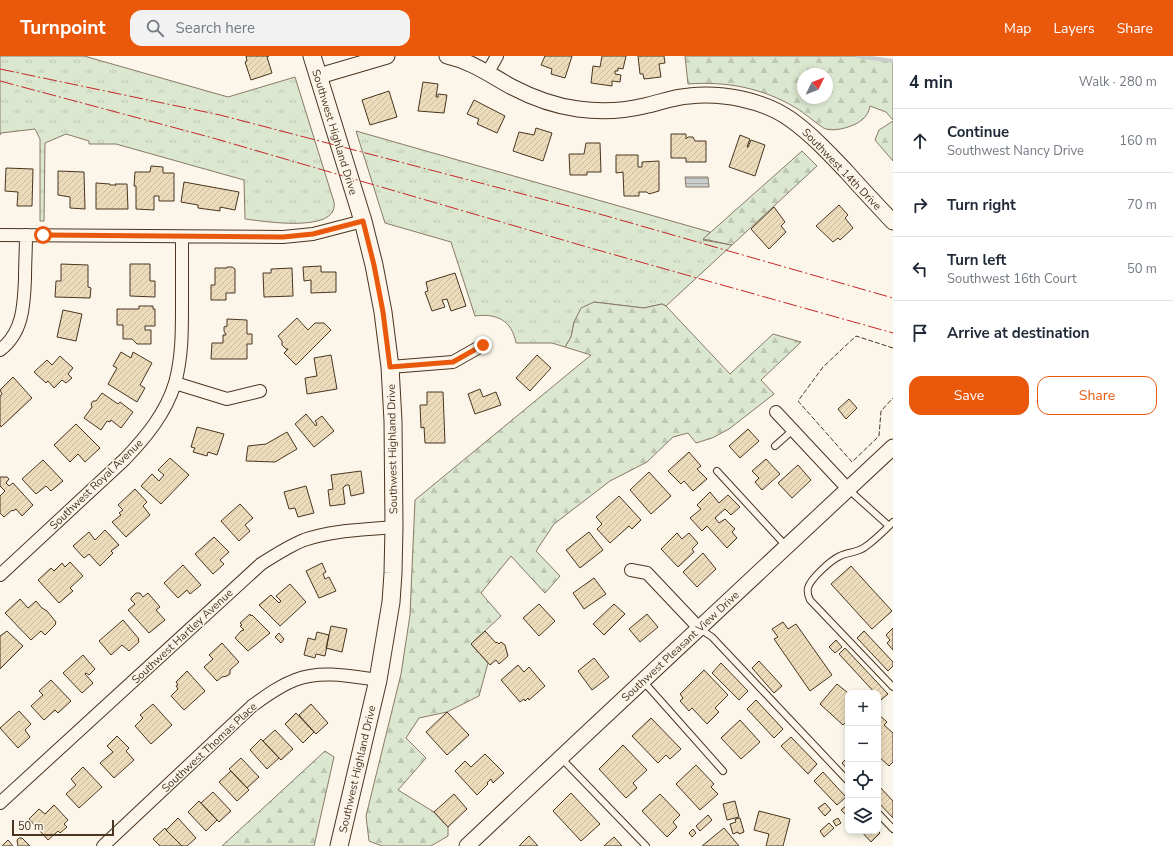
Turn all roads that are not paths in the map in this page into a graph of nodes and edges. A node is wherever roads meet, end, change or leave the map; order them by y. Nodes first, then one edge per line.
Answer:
1 (312, 56) edge
2 (388, 56) edge
3 (447, 56) edge
4 (497, 56) edge
5 (488, 72) junction
6 (318, 76) junction
7 (363, 221) junction
8 (893, 222) edge
9 (0, 234) edge
10 (26, 235) junction
11 (182, 237) junction
12 (483, 345) dead end
13 (0, 350) edge
14 (390, 367) junction
15 (175, 383) junction
16 (260, 391) dead end
17 (776, 412) dead end
18 (792, 430) junction
19 (775, 446) dead end
20 (893, 447) edge
21 (717, 471) dead end
22 (848, 489) junction
23 (891, 524) edge
24 (394, 527) junction
25 (786, 546) junction
26 (631, 570) dead end
27 (0, 575) edge
28 (700, 628) junction
29 (378, 680) junction
30 (643, 681) junction
31 (893, 687) edge
32 (561, 758) junction
33 (723, 771) dead end
34 (845, 778) edge
35 (0, 803) edge
36 (881, 816) edge
37 (893, 829) edge
38 (103, 846) edge
39 (339, 846) edge
40 (469, 846) edge
41 (646, 846) edge

1 - 6 main road, Southwest Highland Drive
2 - 6 street
3 - 5 street, Southwest 14th Drive
4 - 5 street
5 - 8 street, Southwest 14th Drive
6 - 7 main road, Southwest Highland Drive
7 - 11 street
7 - 14 main road, Southwest Highland Drive
9 - 10 street
10 - 11 street
10 - 13 street
11 - 15 street, Southwest Royal Avenue
12 - 14 street
14 - 24 main road, Southwest Highland Drive
15 - 16 street
15 - 27 street, Southwest Royal Avenue
17 - 18 street
18 - 19 lane
18 - 22 street
20 - 22 street, Southwest Pleasant View Drive
21 - 25 lane
22 - 23 lane
22 - 25 street, Southwest Pleasant View Drive
23 - 31 lane
24 - 29 main road, Southwest Highland Drive
24 - 35 street, Southwest Hartley Avenue
25 - 28 street, Southwest Pleasant View Drive
26 - 28 street
28 - 30 street, Southwest Pleasant View Drive
28 - 34 lane
29 - 38 street, Southwest Thomas Place
29 - 39 main road, Southwest Highland Drive
30 - 32 street, Southwest Pleasant View Drive
30 - 33 lane
32 - 40 street, Southwest Pleasant View Drive
32 - 41 lane
36 - 37 lane

